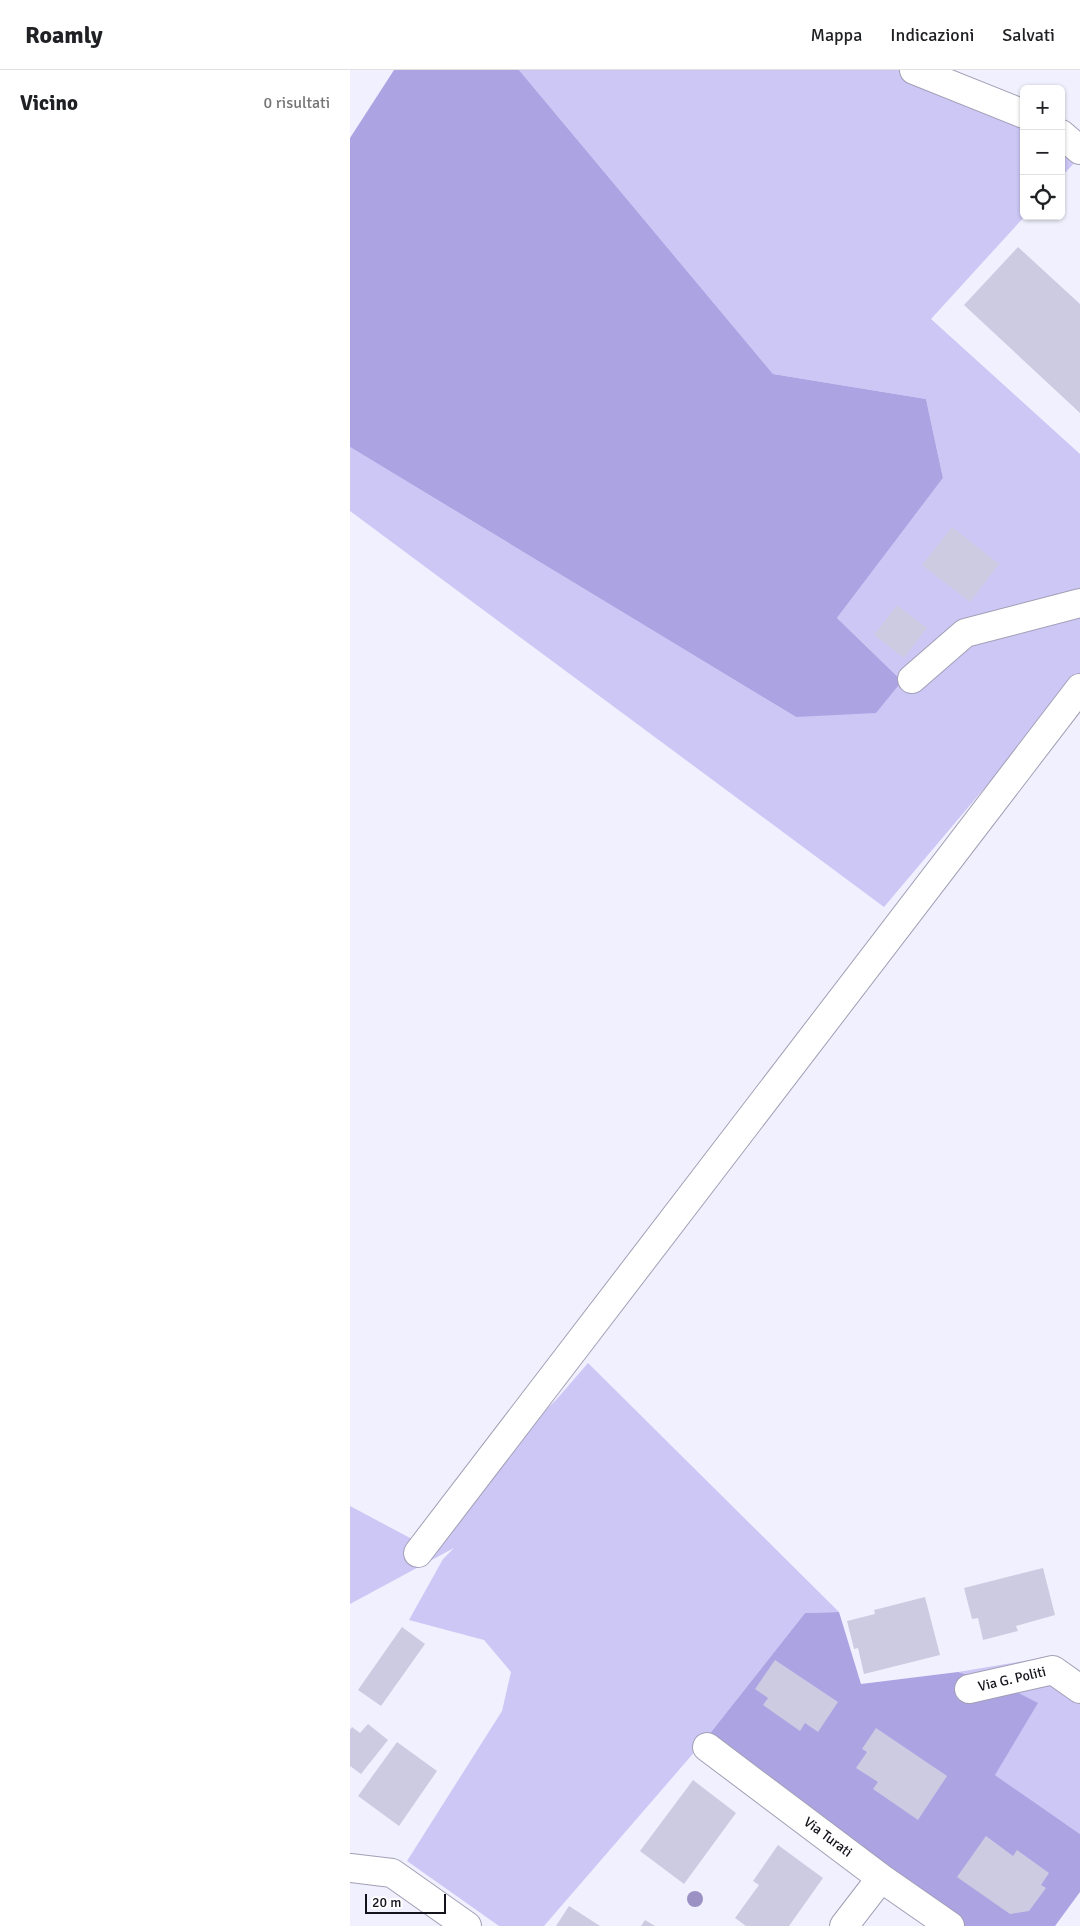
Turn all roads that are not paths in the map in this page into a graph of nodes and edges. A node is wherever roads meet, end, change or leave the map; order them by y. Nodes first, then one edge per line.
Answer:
1 (914, 70) edge
2 (1020, 112) edge
3 (1065, 137) edge
4 (1080, 150) edge
5 (1080, 603) edge
6 (912, 679) dead end
7 (1080, 688) edge
8 (418, 1553) dead end
9 (969, 1689) dead end
10 (1080, 1689) edge
11 (707, 1747) dead end
12 (350, 1868) edge
13 (881, 1878) junction
14 (467, 1926) edge
15 (844, 1926) edge
16 (950, 1926) edge

1 - 2 street
3 - 4 street
5 - 6 street
7 - 8 street
9 - 10 street, Via G. Politi
11 - 13 street, Via Turati
12 - 14 street
13 - 15 street
13 - 16 street, Via Turati

